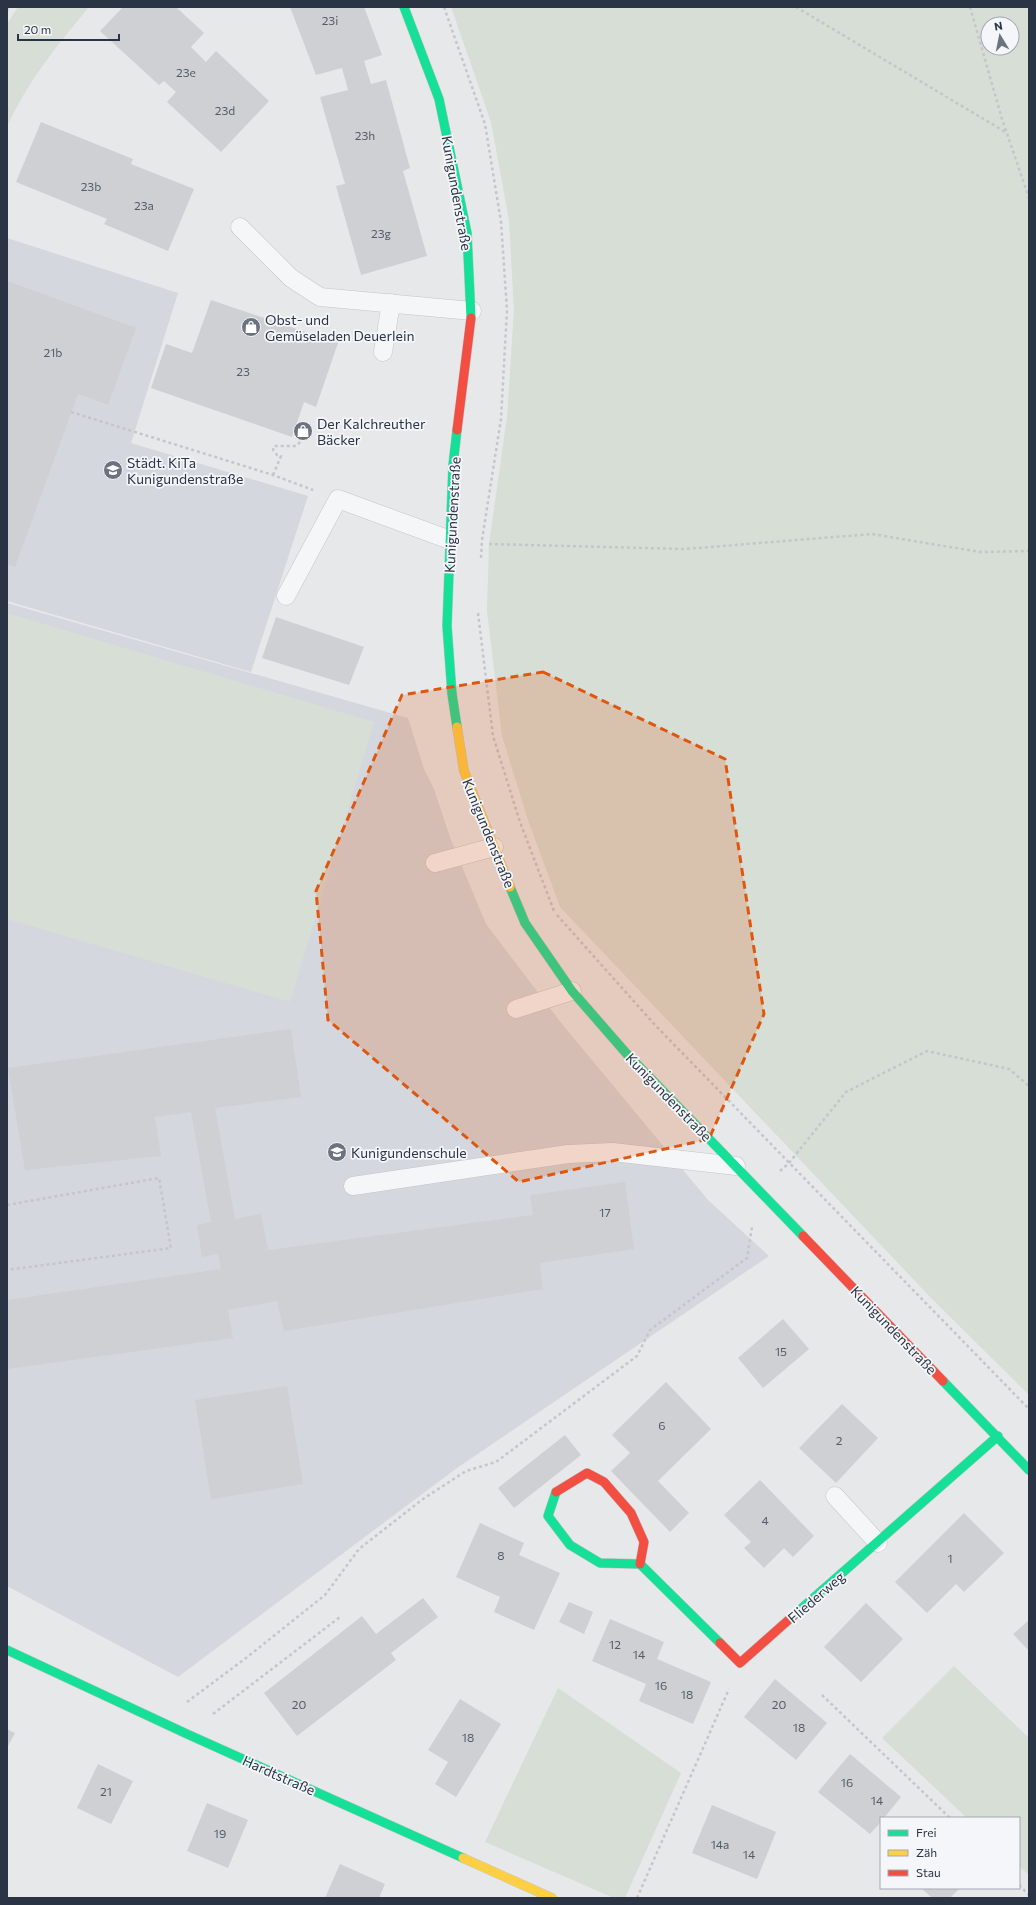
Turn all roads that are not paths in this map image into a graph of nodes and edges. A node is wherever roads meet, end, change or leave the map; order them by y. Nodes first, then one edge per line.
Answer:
1 (404, 7) edge
2 (240, 227) dead end
3 (391, 303) junction
4 (472, 311) junction
5 (383, 352) dead end
6 (450, 540) junction
7 (286, 596) dead end
8 (494, 846) junction
9 (435, 863) dead end
10 (572, 991) junction
11 (516, 1009) dead end
12 (736, 1166) junction
13 (353, 1186) dead end
14 (998, 1436) junction
15 (1029, 1470) edge
16 (835, 1496) dead end
17 (878, 1543) junction
18 (640, 1564) junction
19 (7, 1650) edge
20 (552, 1898) edge

1 - 4 street, Kunigundenstraße
2 - 3 lane
3 - 4 lane
3 - 5 lane
4 - 6 street, Kunigundenstraße
6 - 7 lane
6 - 8 street, Kunigundenstraße
8 - 9 lane
8 - 10 street, Kunigundenstraße
10 - 11 lane
10 - 12 street, Kunigundenstraße
12 - 13 lane
12 - 14 street, Kunigundenstraße
14 - 15 street, Kunigundenstraße
14 - 17 street, Fliederweg
16 - 17 lane
17 - 18 street, Fliederweg
18 - 18 street
19 - 20 street, Hardtstraße

